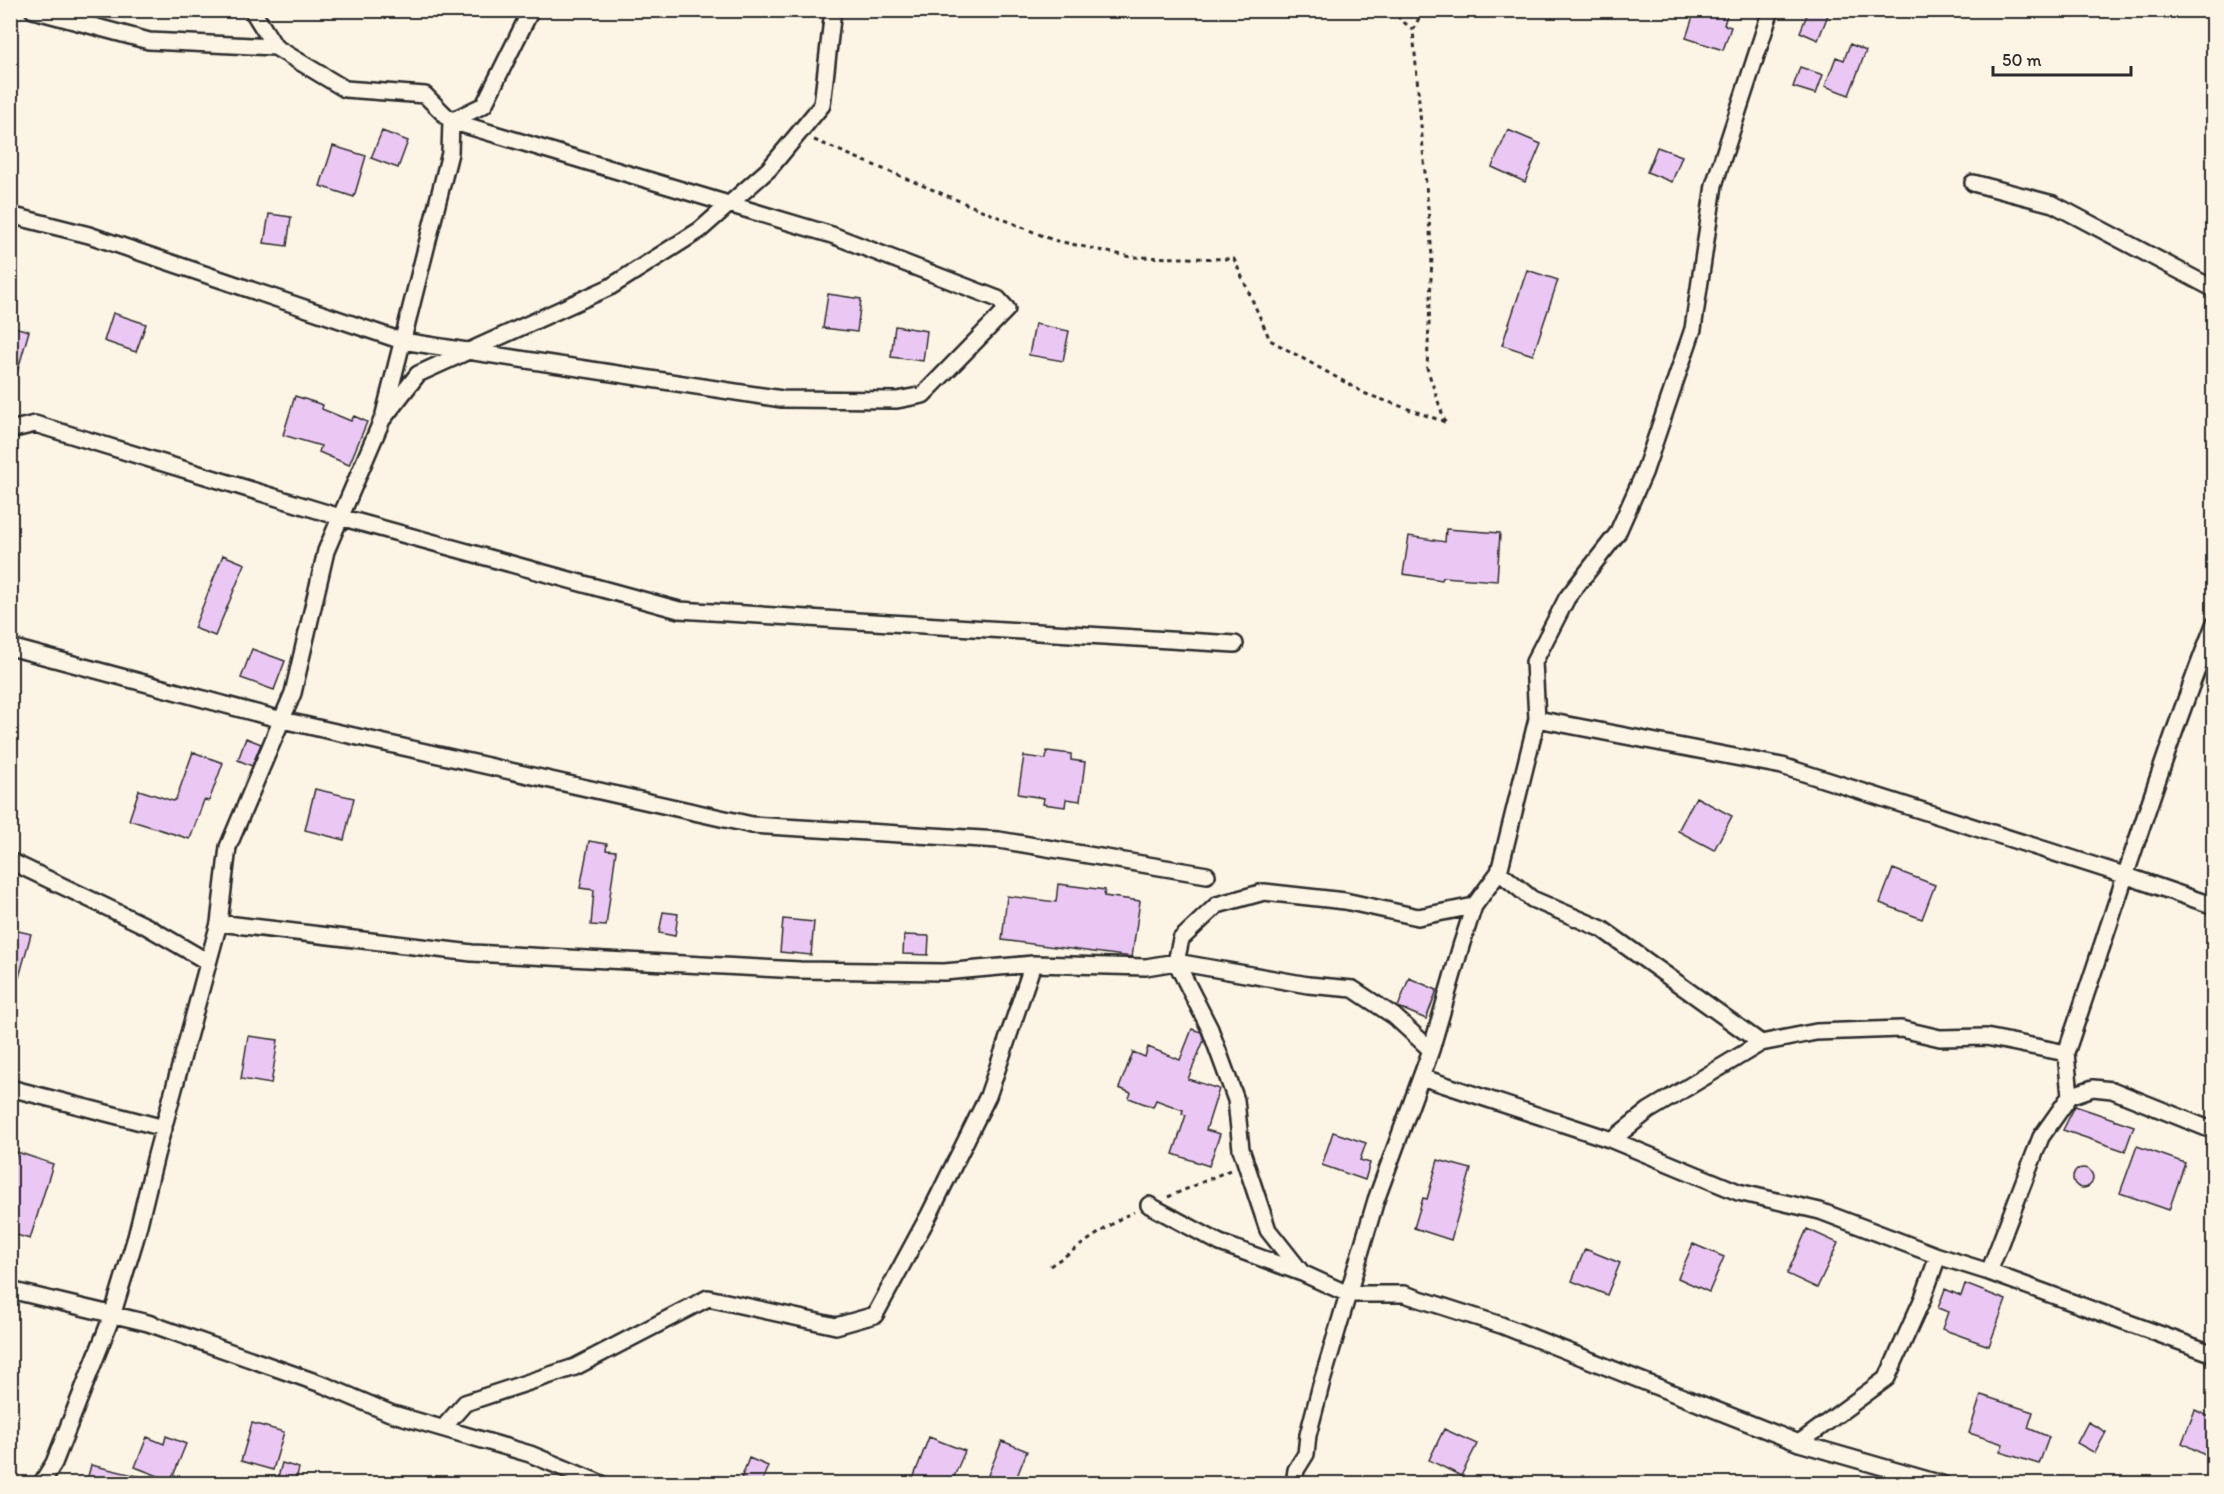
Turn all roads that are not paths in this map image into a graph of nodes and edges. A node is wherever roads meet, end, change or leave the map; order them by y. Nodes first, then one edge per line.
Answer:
1 (33, 10) edge
2 (252, 10) edge
3 (531, 10) edge
4 (833, 10) edge
5 (1772, 10) edge
6 (275, 47) junction
7 (452, 120) junction
8 (1973, 183) dead end
9 (731, 203) junction
10 (10, 215) edge
11 (2214, 289) edge
12 (402, 341) junction
13 (469, 351) junction
14 (382, 420) junction
15 (10, 430) edge
16 (340, 518) junction
17 (2214, 625) edge
18 (1235, 644) dead end
19 (10, 647) edge
20 (1537, 719) junction
21 (282, 720) junction
22 (10, 861) edge
23 (1499, 872) junction
24 (1207, 875) dead end
25 (2127, 876) junction
26 (1474, 906) junction
27 (2214, 906) edge
28 (219, 923) junction
29 (208, 962) junction
30 (1176, 962) junction
31 (1033, 964) junction
32 (1761, 1043) junction
33 (1431, 1050) junction
34 (2066, 1053) junction
35 (1421, 1077) junction
36 (10, 1088) edge
37 (2070, 1096) junction
38 (164, 1128) junction
39 (2214, 1131) edge
40 (1612, 1140) junction
41 (1149, 1205) dead end
42 (1938, 1256) junction
43 (1989, 1272) junction
44 (1302, 1273) junction
45 (10, 1290) edge
46 (1348, 1294) junction
47 (112, 1316) junction
48 (2214, 1354) edge
49 (443, 1428) junction
50 (1799, 1443) junction
51 (41, 1484) edge
52 (602, 1484) edge
53 (1294, 1484) edge
54 (1942, 1484) edge

1 - 6 street
2 - 6 street
3 - 7 street
4 - 9 street
5 - 20 street
6 - 7 street
7 - 9 street
7 - 12 street
8 - 11 street
9 - 13 street
9 - 13 street
10 - 12 street
12 - 13 street
12 - 14 street
13 - 14 street
14 - 16 street
15 - 16 street
16 - 18 street
16 - 21 street
17 - 25 street
19 - 21 street
20 - 23 street
20 - 25 street
21 - 24 street
21 - 28 street
22 - 29 street
23 - 26 street
23 - 32 street
25 - 27 street
25 - 34 street
26 - 30 street
26 - 33 street
28 - 29 street
28 - 31 street
29 - 38 street
30 - 31 street
30 - 33 street
30 - 44 street
31 - 49 street
32 - 34 street
32 - 40 street
33 - 35 street
34 - 37 street
35 - 40 street
35 - 46 street
36 - 38 street
37 - 39 street
37 - 43 street
38 - 47 street
40 - 42 street
41 - 44 street
42 - 43 street
42 - 50 street
43 - 48 street
44 - 46 street
45 - 47 street
46 - 50 street
46 - 53 street
47 - 49 street
47 - 51 street
49 - 52 street
50 - 54 street

